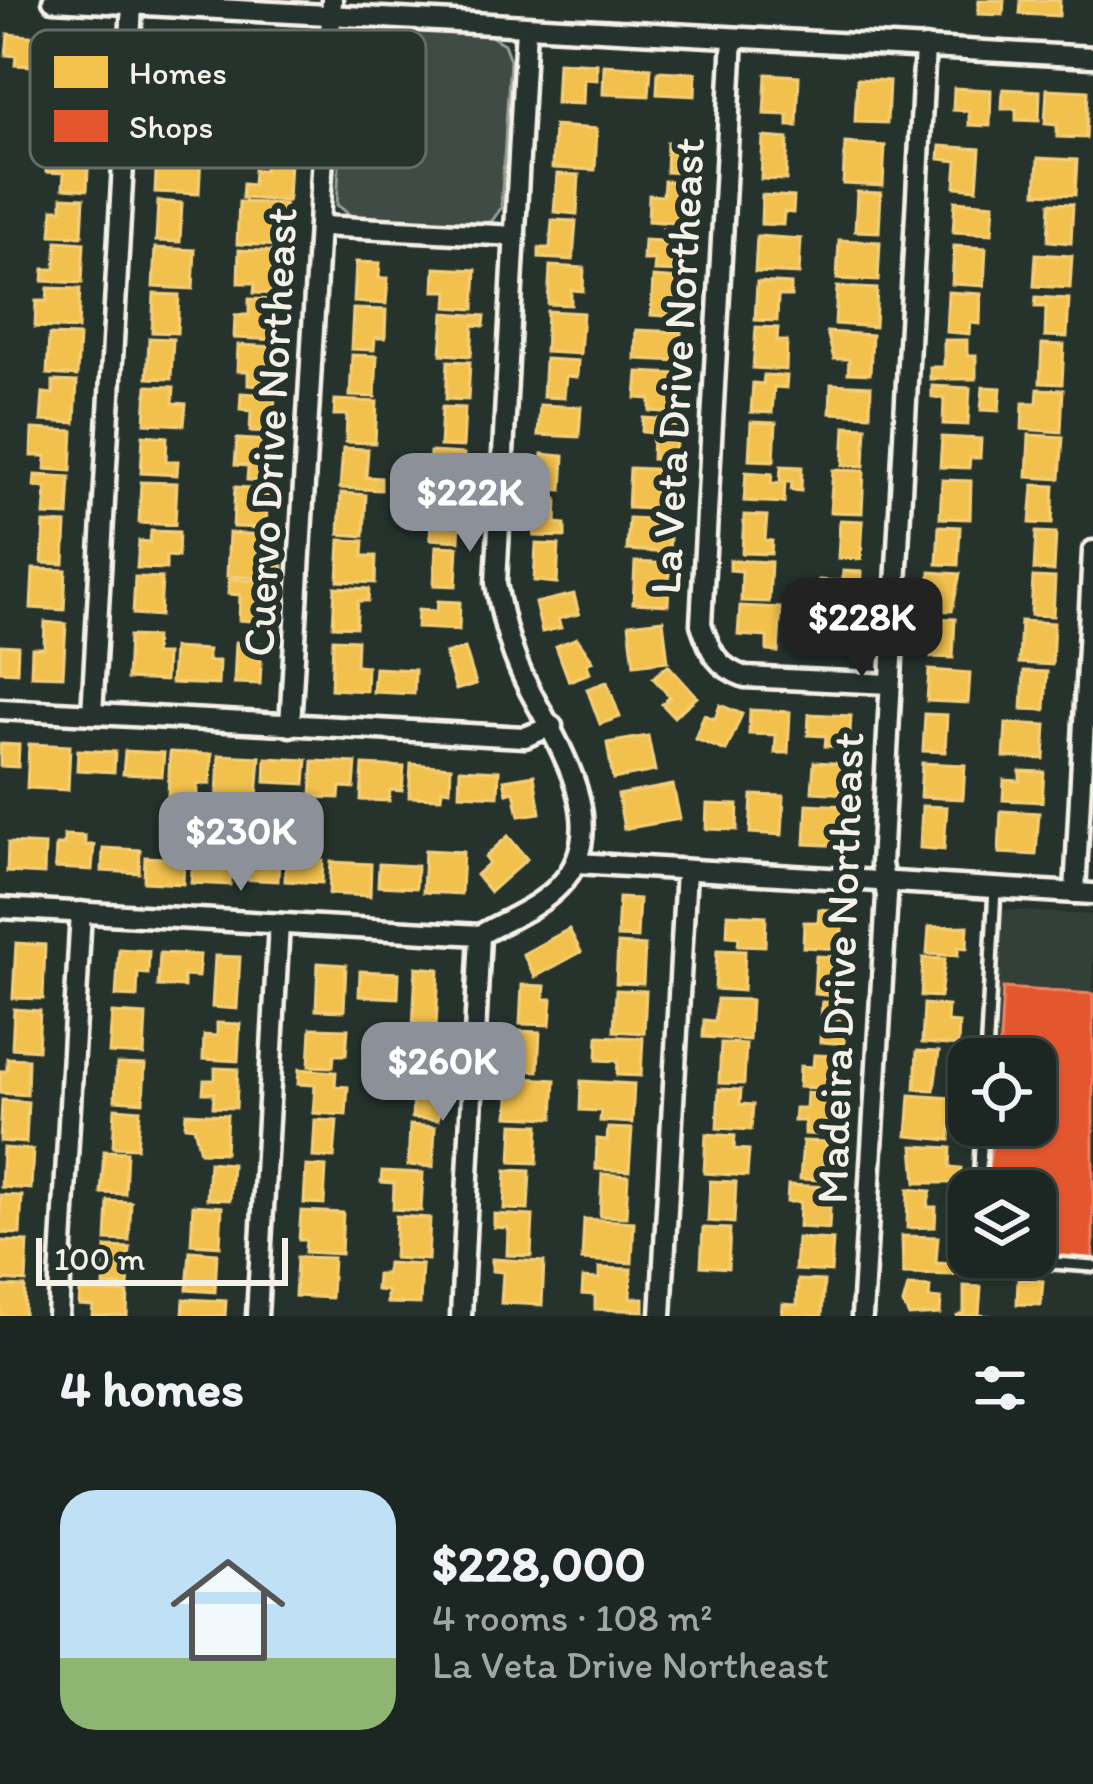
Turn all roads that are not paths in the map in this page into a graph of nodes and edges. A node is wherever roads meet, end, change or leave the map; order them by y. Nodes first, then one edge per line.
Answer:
1 (53, 0) edge
2 (132, 5) junction
3 (332, 8) edge
4 (526, 27) junction
5 (131, 30) edge
6 (734, 38) junction
7 (926, 47) junction
8 (1093, 57) edge
9 (123, 168) edge
10 (324, 168) edge
11 (321, 226) junction
12 (514, 236) junction
13 (1093, 551) edge
14 (889, 684) junction
15 (0, 709) edge
16 (92, 714) junction
17 (290, 726) junction
18 (552, 726) junction
19 (577, 863) junction
20 (686, 871) junction
21 (884, 882) junction
22 (995, 889) junction
23 (1084, 893) edge
24 (0, 908) edge
25 (81, 912) junction
26 (279, 924) junction
27 (480, 935) junction
28 (988, 1038) edge
29 (1056, 1263) edge
30 (1093, 1266) edge
31 (58, 1316) edge
32 (256, 1316) edge
33 (461, 1316) edge
34 (661, 1316) edge
35 (862, 1316) edge

1 - 2 street
2 - 3 street
2 - 5 street
3 - 4 street
4 - 6 street
4 - 12 street
6 - 7 street
6 - 14 street, La Veta Drive Northeast
7 - 8 street
7 - 14 street, Madeira Drive Northeast
9 - 16 street
10 - 11 street, Cuervo Drive Northeast
11 - 12 street
11 - 17 street, Cuervo Drive Northeast
12 - 18 street
13 - 23 street
14 - 21 street, Madeira Drive Northeast
15 - 16 street
16 - 17 street
17 - 18 street
18 - 19 street
19 - 20 street
19 - 27 street
20 - 21 street
20 - 34 street
21 - 22 street
21 - 35 street, Madeira Drive Northeast
22 - 23 street
22 - 28 lane
24 - 25 street
25 - 26 street
25 - 31 street
26 - 27 street
26 - 32 street
27 - 33 street
29 - 30 lane

